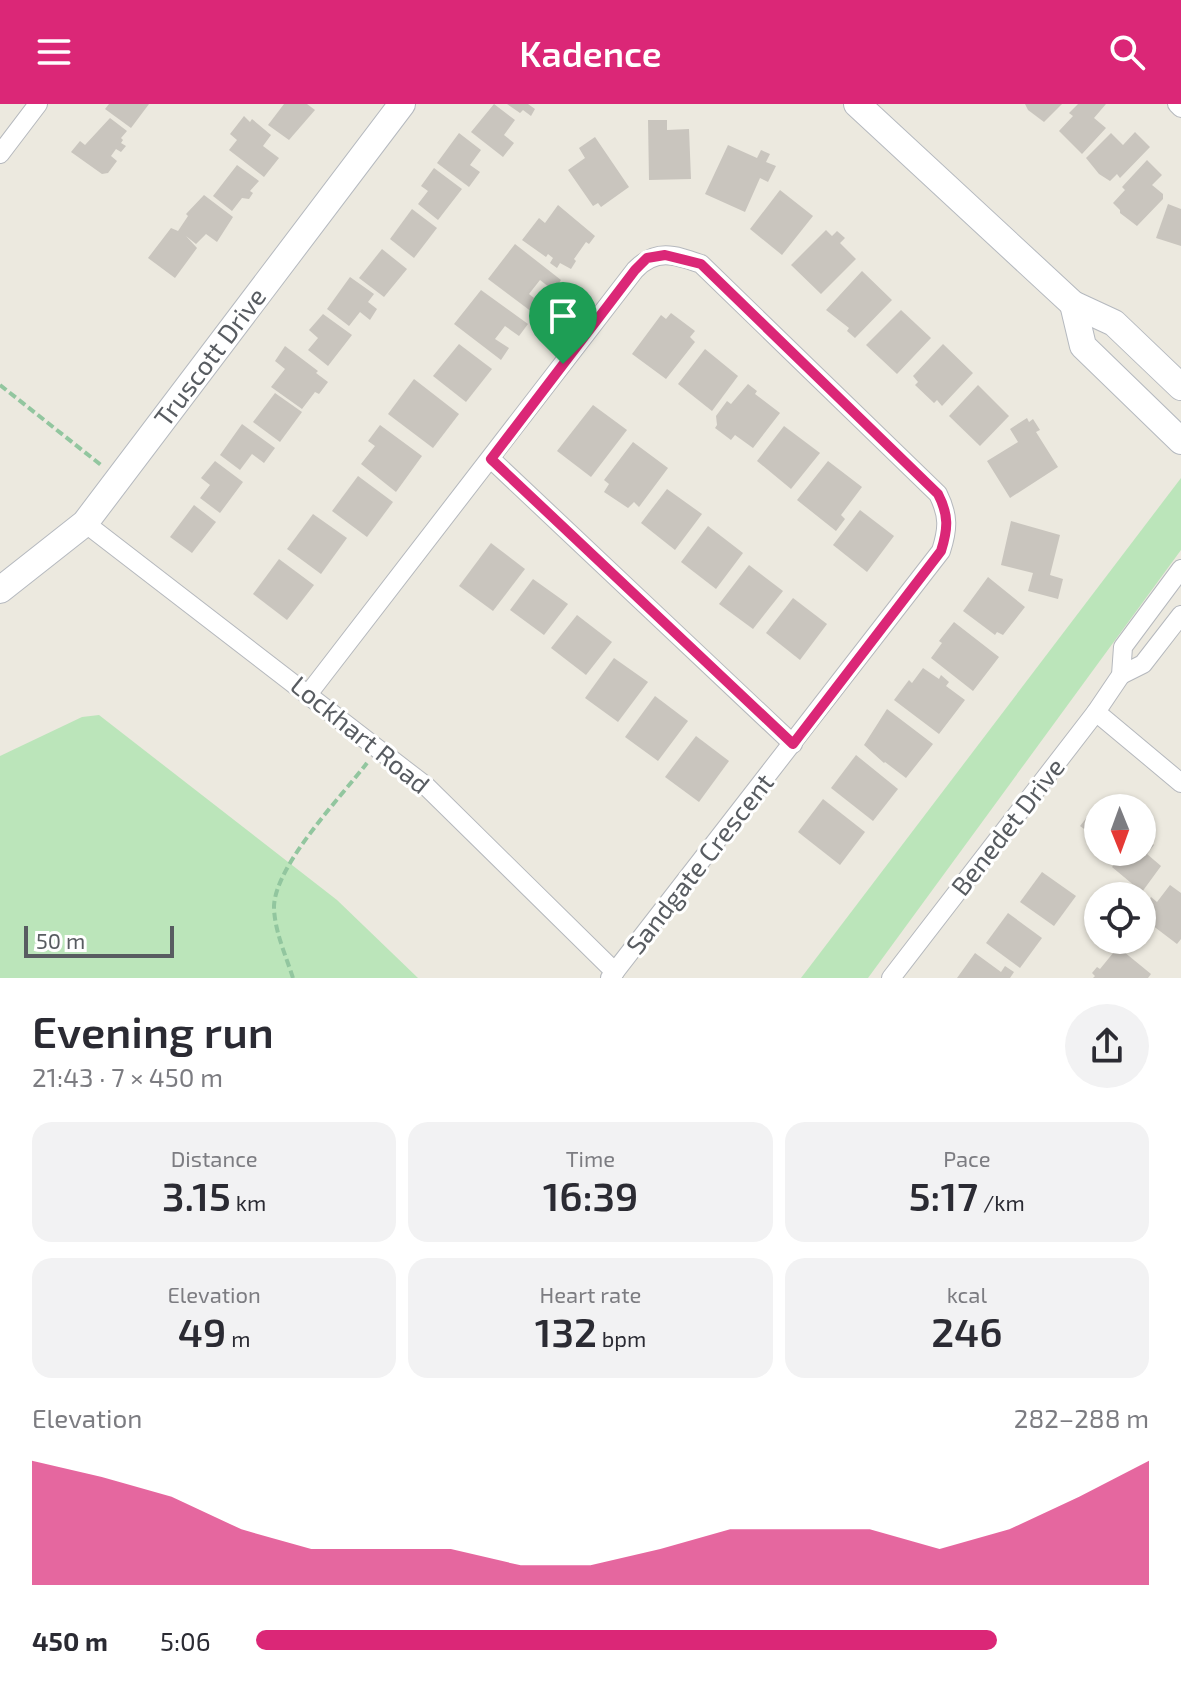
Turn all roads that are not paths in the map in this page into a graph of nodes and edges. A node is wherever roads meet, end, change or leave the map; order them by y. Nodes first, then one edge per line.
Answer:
1 (38, 104) edge
2 (402, 104) edge
3 (857, 104) edge
4 (1177, 104) edge
5 (1181, 108) edge
6 (0, 154) edge
7 (1073, 304) junction
8 (1181, 387) edge
9 (1181, 441) edge
10 (491, 459) junction
11 (85, 523) junction
12 (1181, 569) edge
13 (0, 590) edge
14 (1181, 615) edge
15 (1121, 675) junction
16 (309, 693) junction
17 (1096, 712) junction
18 (793, 744) junction
19 (1181, 783) edge
20 (613, 975) edge
21 (891, 978) edge

1 - 6 street
2 - 11 street, Truscott Drive
3 - 7 street
4 - 5 street
7 - 8 street
7 - 9 street
10 - 16 street, Sandgate Crescent
10 - 18 street
10 - 18 street, Sandgate Crescent
11 - 13 street, Truscott Drive
11 - 16 street, Lockhart Road
12 - 15 street, Benedet Drive
14 - 15 street, Benedet Drive
15 - 17 street, Benedet Drive
16 - 20 street, Lockhart Road
17 - 19 street
17 - 21 street, Benedet Drive
18 - 20 street, Sandgate Crescent

